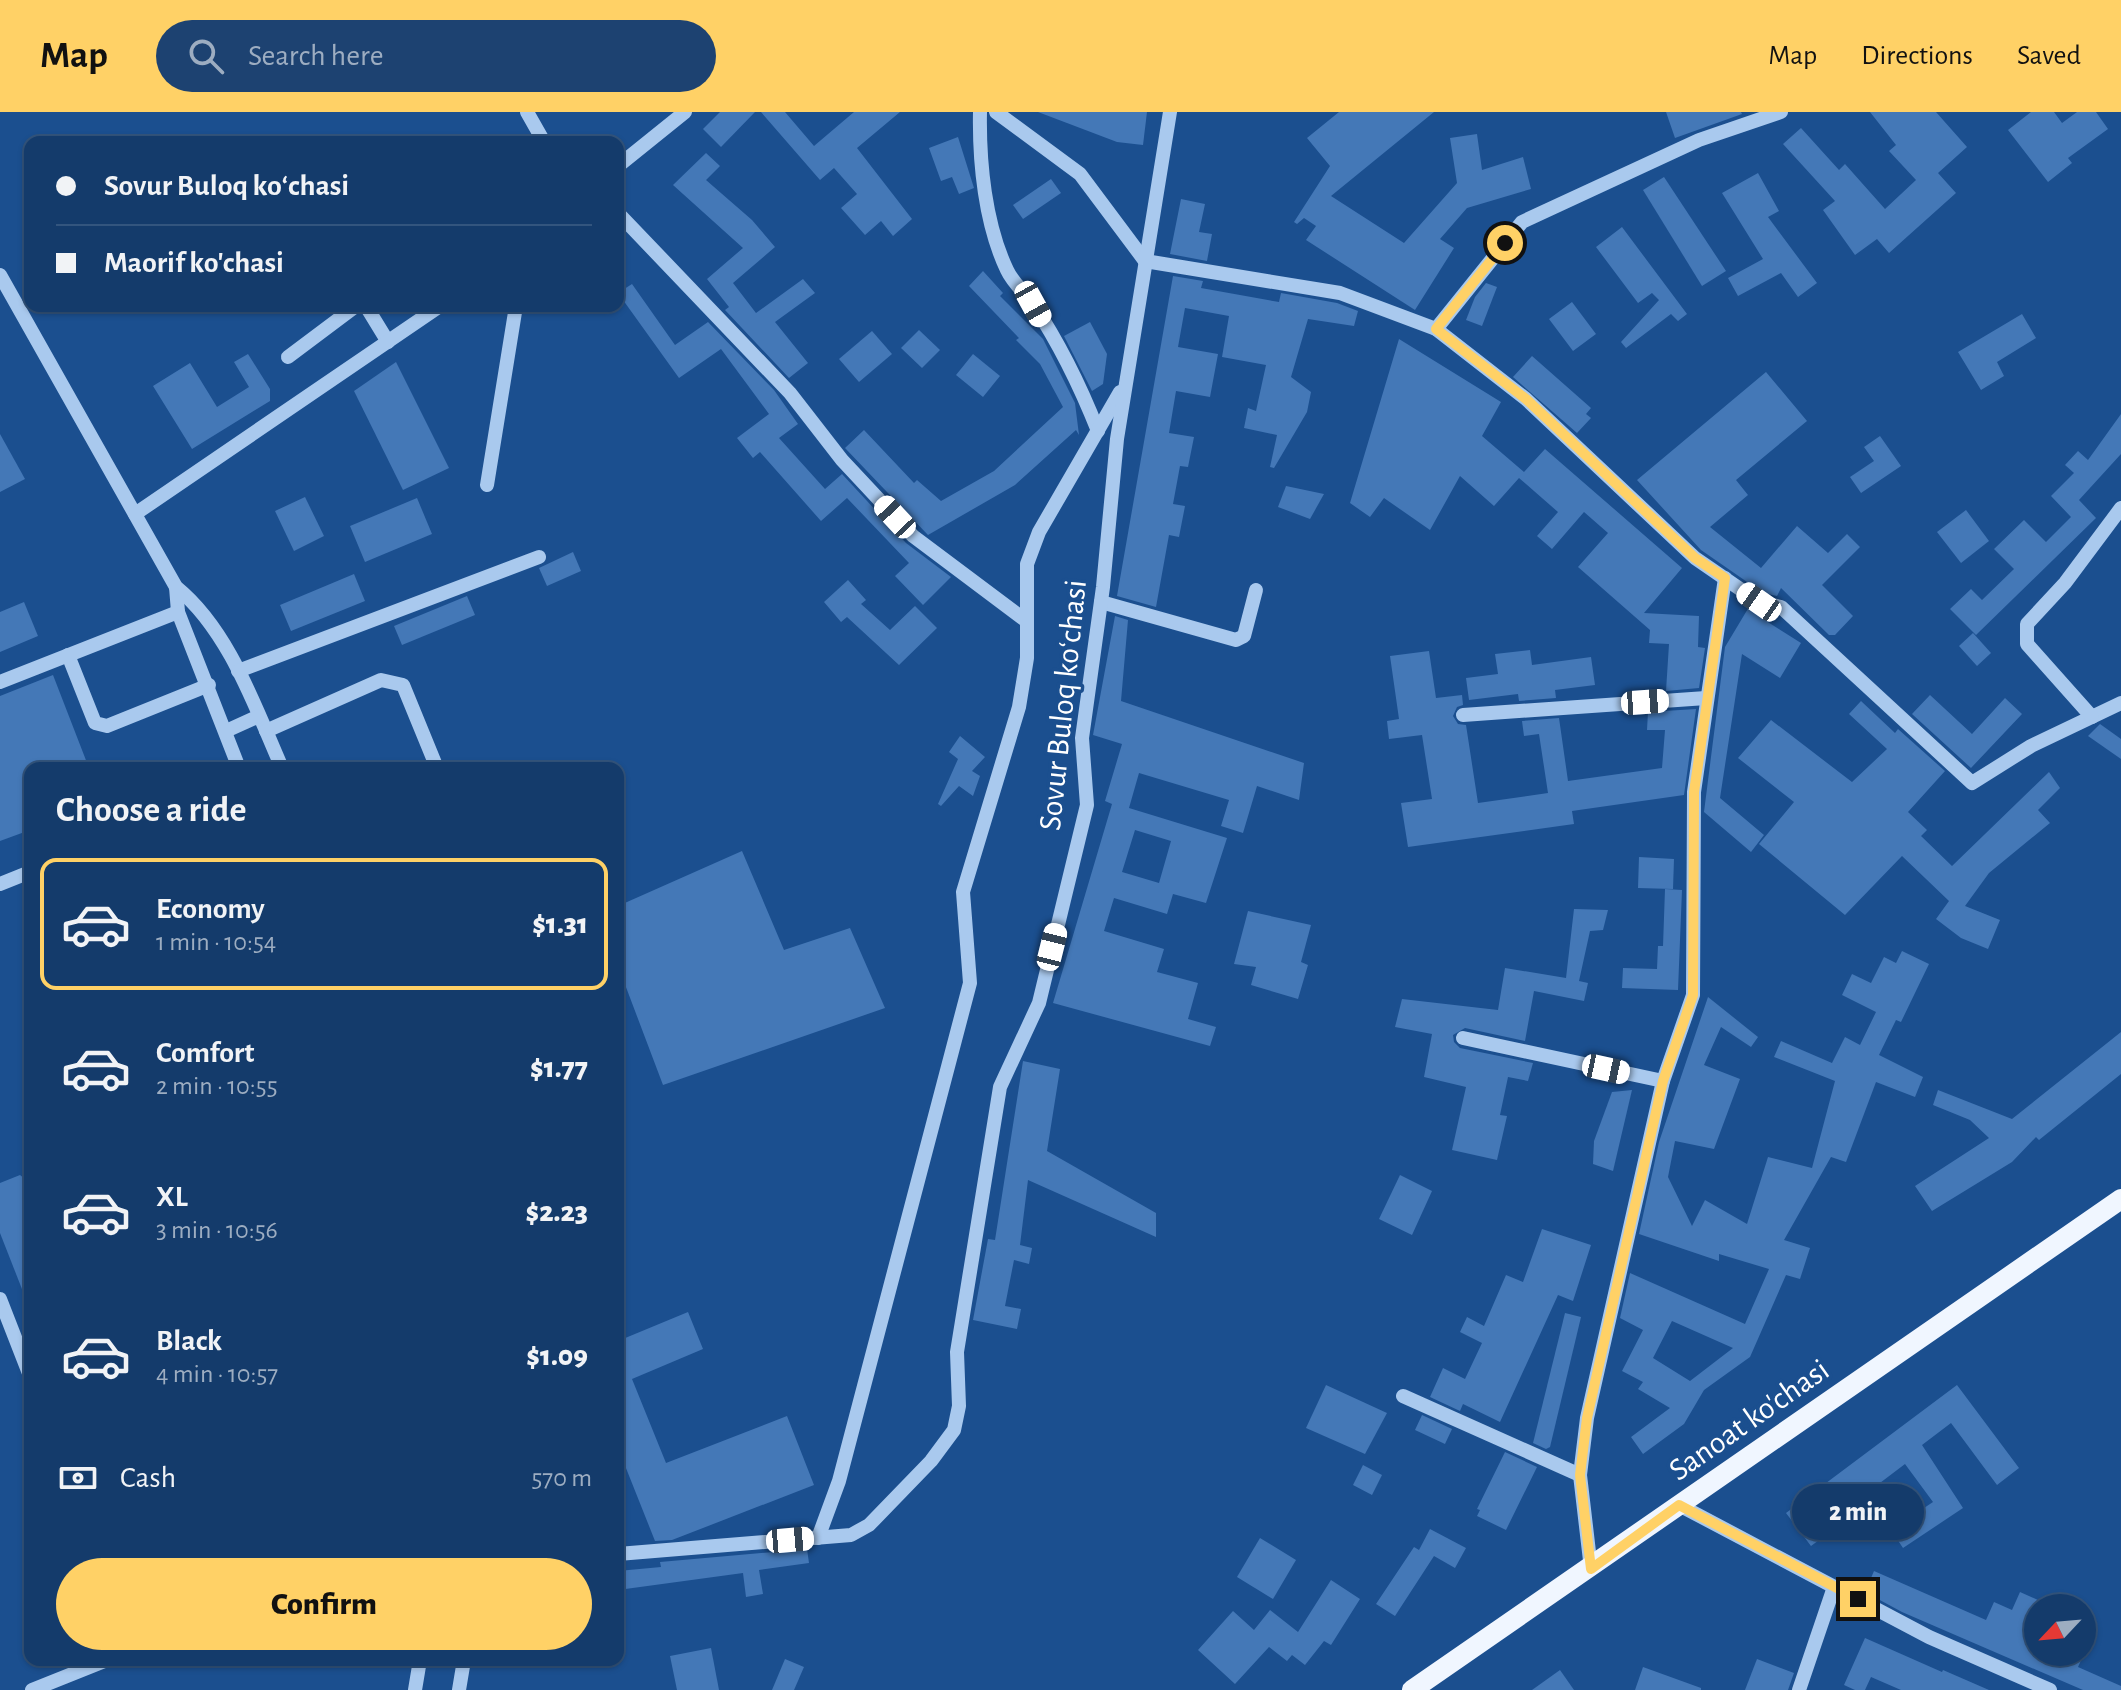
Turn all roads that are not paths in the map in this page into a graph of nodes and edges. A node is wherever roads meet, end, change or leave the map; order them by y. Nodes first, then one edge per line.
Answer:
1 (527, 112) edge
2 (685, 112) edge
3 (980, 112) edge
4 (996, 112) edge
5 (1170, 112) edge
6 (1781, 112) edge
7 (541, 136) edge
8 (624, 161) edge
9 (624, 219) edge
10 (1145, 261) junction
11 (0, 275) edge
12 (348, 312) edge
13 (370, 312) edge
14 (431, 312) edge
15 (515, 312) edge
16 (1436, 329) junction
17 (388, 342) junction
18 (288, 357) dead end
19 (1125, 383) junction
20 (1098, 431) junction
21 (487, 485) dead end
22 (2121, 508) edge
23 (135, 514) junction
24 (539, 557) dead end
25 (1725, 578) junction
26 (176, 587) junction
27 (1256, 590) dead end
28 (1101, 602) junction
29 (178, 612) junction
30 (1025, 620) junction
31 (68, 655) junction
32 (238, 671) junction
33 (0, 682) edge
34 (209, 685) junction
35 (1706, 698) junction
36 (2121, 703) edge
37 (1463, 715) dead end
38 (259, 716) junction
39 (2092, 717) junction
40 (226, 731) junction
41 (266, 731) junction
42 (237, 762) edge
43 (279, 762) edge
44 (435, 762) edge
45 (24, 874) edge
46 (0, 884) edge
47 (1463, 1038) dead end
48 (1663, 1081) junction
49 (2121, 1199) edge
50 (0, 1299) edge
51 (24, 1361) edge
52 (1403, 1396) dead end
53 (1580, 1475) junction
54 (1679, 1505) junction
55 (818, 1538) junction
56 (624, 1554) edge
57 (1591, 1569) junction
58 (1834, 1587) junction
59 (92, 1666) edge
60 (419, 1666) edge
61 (463, 1666) edge
62 (32, 1690) edge
63 (415, 1690) edge
64 (459, 1690) edge
65 (1412, 1690) edge
66 (1799, 1690) edge
67 (2050, 1690) edge

1 - 7 street
2 - 8 street
3 - 20 street
4 - 10 street
5 - 10 street, Sovur Buloq koʻchasi
6 - 16 street
9 - 30 street
10 - 16 street
10 - 19 street, Sovur Buloq koʻchasi
11 - 23 street
12 - 18 street
13 - 17 street
14 - 17 street
15 - 21 street
16 - 25 street
17 - 23 street
19 - 20 street
19 - 28 street, Sovur Buloq koʻchasi
20 - 30 street
22 - 39 street
23 - 26 street
24 - 32 street
25 - 35 street
25 - 39 street
26 - 29 street
26 - 32 street
27 - 28 street
28 - 55 street, Sovur Buloq koʻchasi
29 - 31 street
29 - 34 street
30 - 55 street
31 - 33 street
31 - 34 street
32 - 38 street
34 - 40 street
35 - 37 street
35 - 48 street
36 - 39 street
38 - 40 street
38 - 41 street
40 - 42 street
41 - 43 street
41 - 44 street
45 - 46 street
47 - 48 street
48 - 53 street
49 - 54 main road, Sanoat ko'chasi
50 - 51 street
52 - 53 street
53 - 57 street
54 - 57 main road, Sanoat ko'chasi
54 - 58 street
55 - 56 street, Sovur Buloq koʻchasi
57 - 65 main road, Sanoat ko'chasi
58 - 66 street
58 - 67 street
59 - 62 street
60 - 63 street
61 - 64 street

